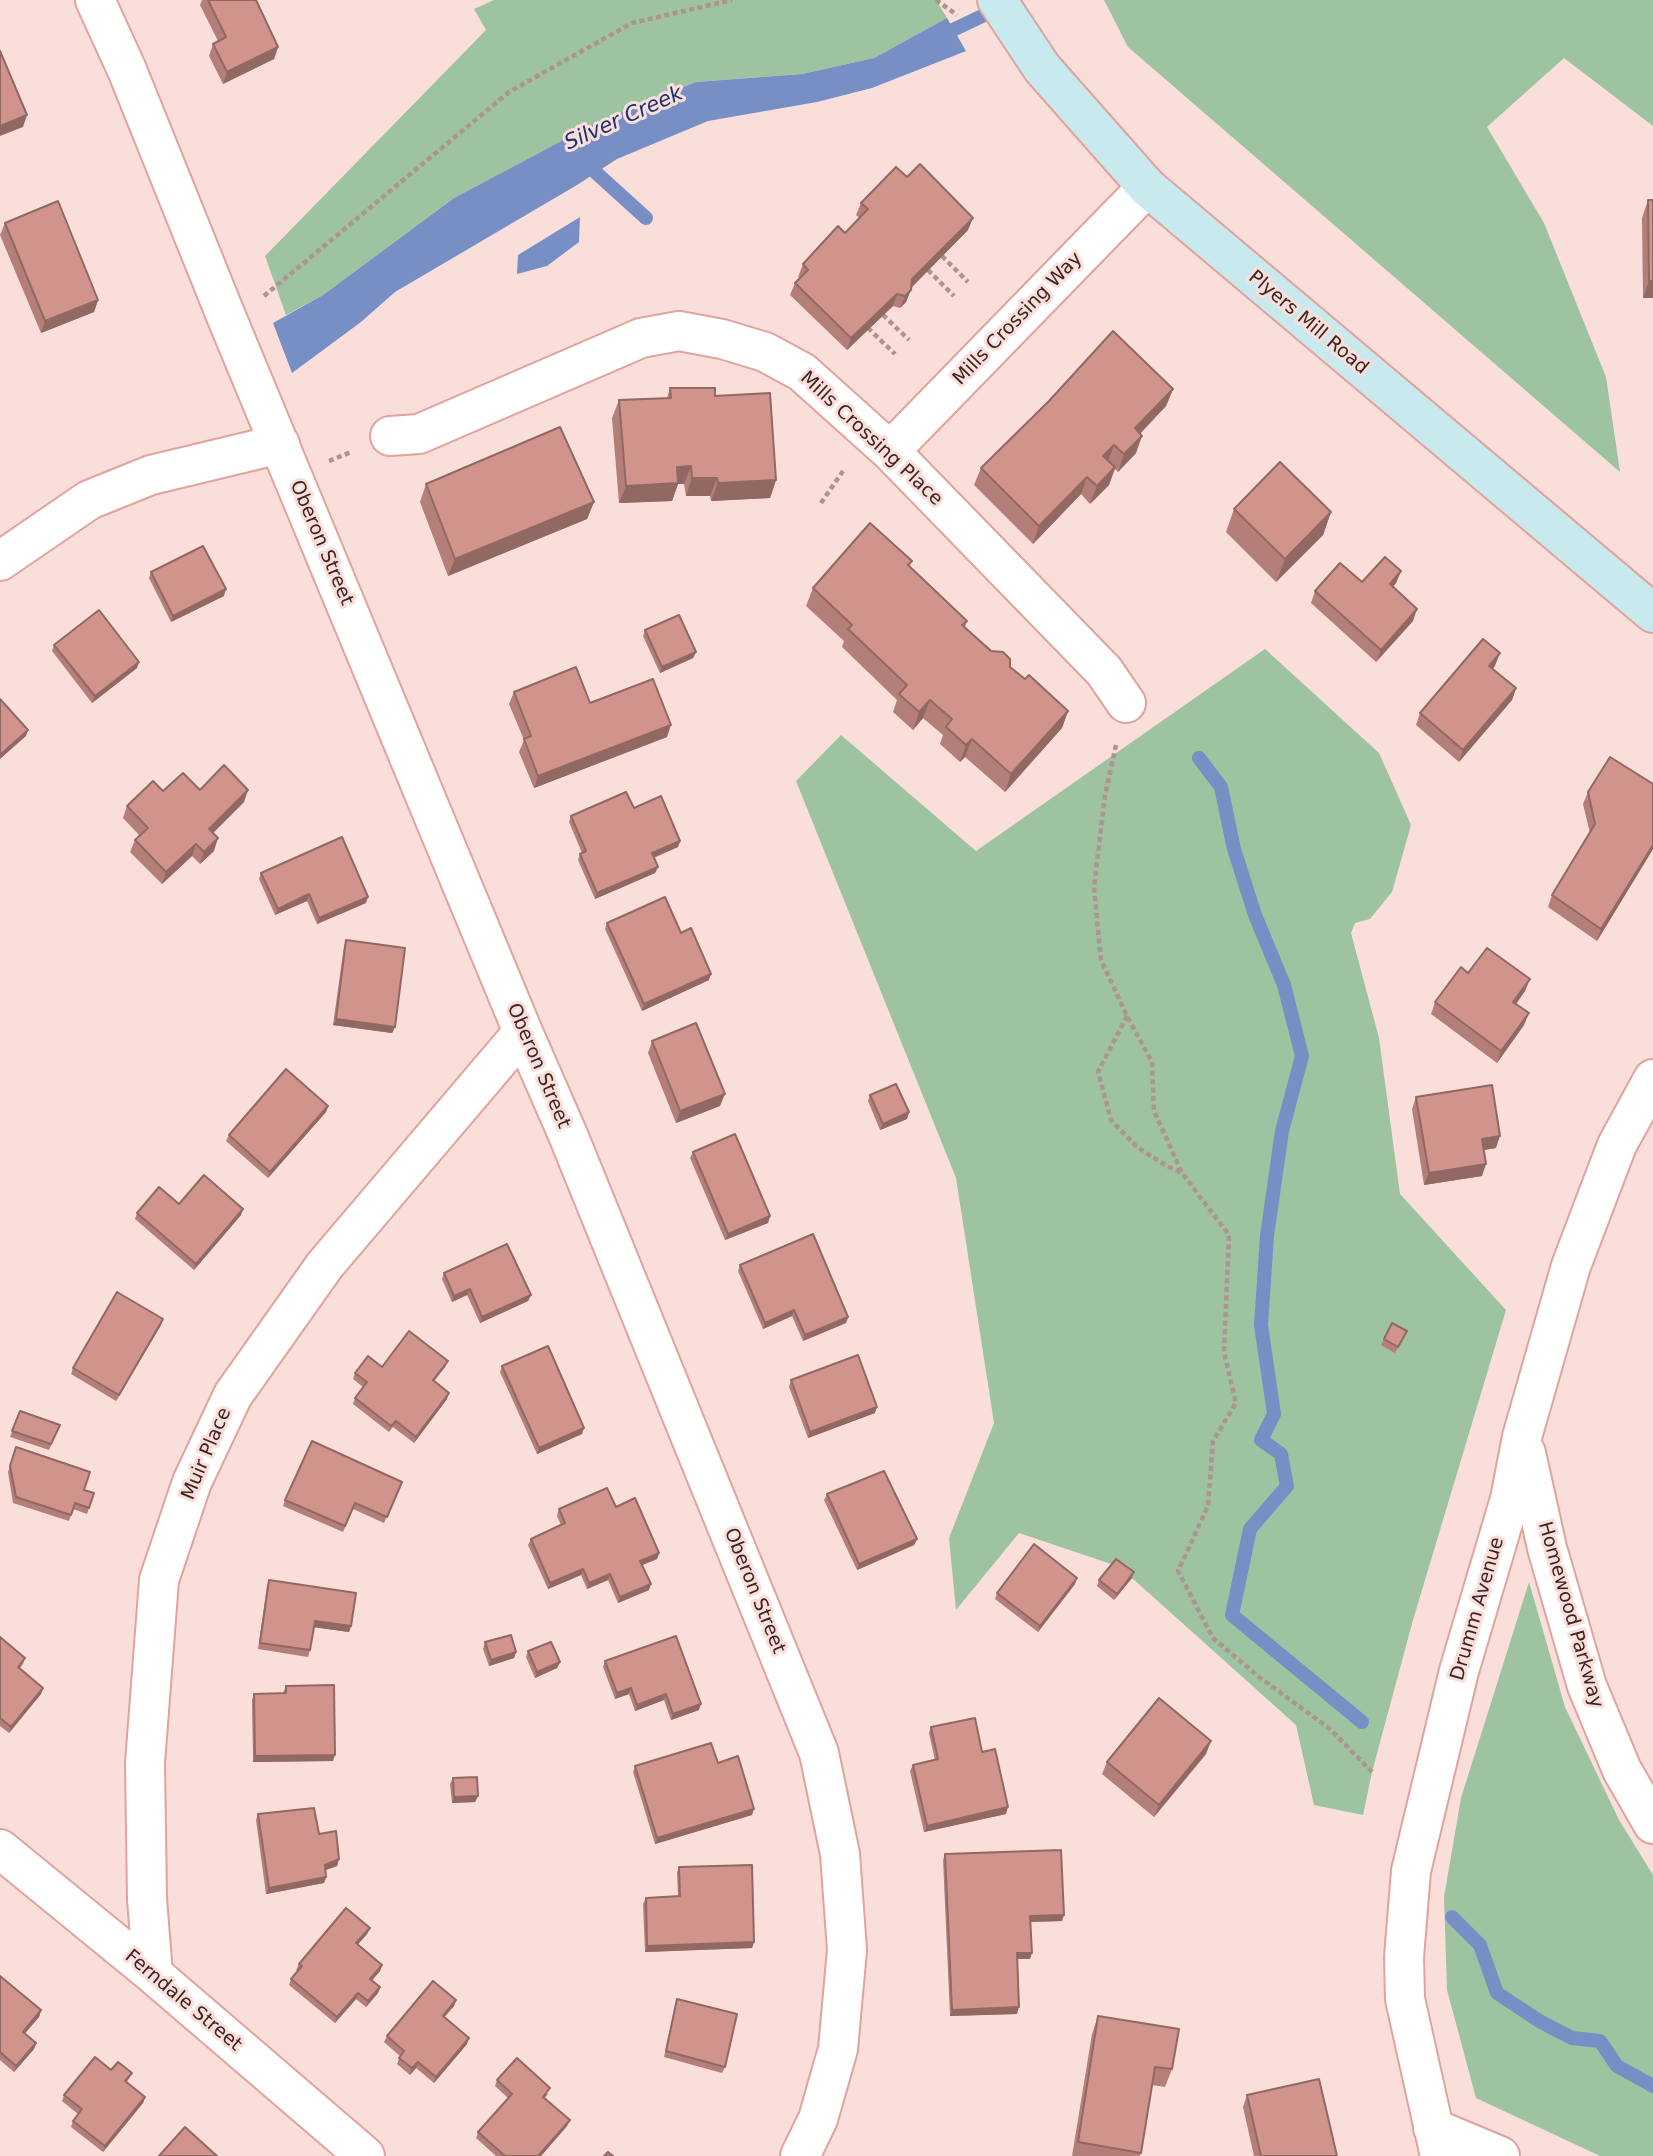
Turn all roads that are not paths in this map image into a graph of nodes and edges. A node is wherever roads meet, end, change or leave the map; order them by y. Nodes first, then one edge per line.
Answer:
1 (95, 0) edge
2 (997, 0) edge
3 (1147, 187) junction
4 (390, 436) road end
5 (890, 451) junction
6 (286, 460) junction
7 (0, 561) edge
8 (1653, 613) edge
9 (1126, 703) road end
10 (523, 1032) junction
11 (1653, 1079) edge
12 (1522, 1437) junction
13 (1653, 1824) edge
14 (0, 1849) edge
15 (153, 1974) junction
16 (1437, 2142) edge
17 (365, 2156) edge
18 (800, 2156) edge
19 (1500, 2156) edge

1 - 6 street, Oberon Street
2 - 3 street, Plyers Mill Road
3 - 5 street, Mills Crossing Way
3 - 8 street, Plyers Mill Road
4 - 5 street, Mills Crossing Place
5 - 9 street, Mills Crossing Place
6 - 7 street
6 - 10 street, Oberon Street
10 - 15 street, Muir Place
10 - 18 street, Oberon Street
11 - 12 street, Drumm Avenue
12 - 13 street, Homewood Parkway
12 - 16 street, Drumm Avenue
14 - 15 street, Ferndale Street
15 - 17 street, Ferndale Street
16 - 19 street

